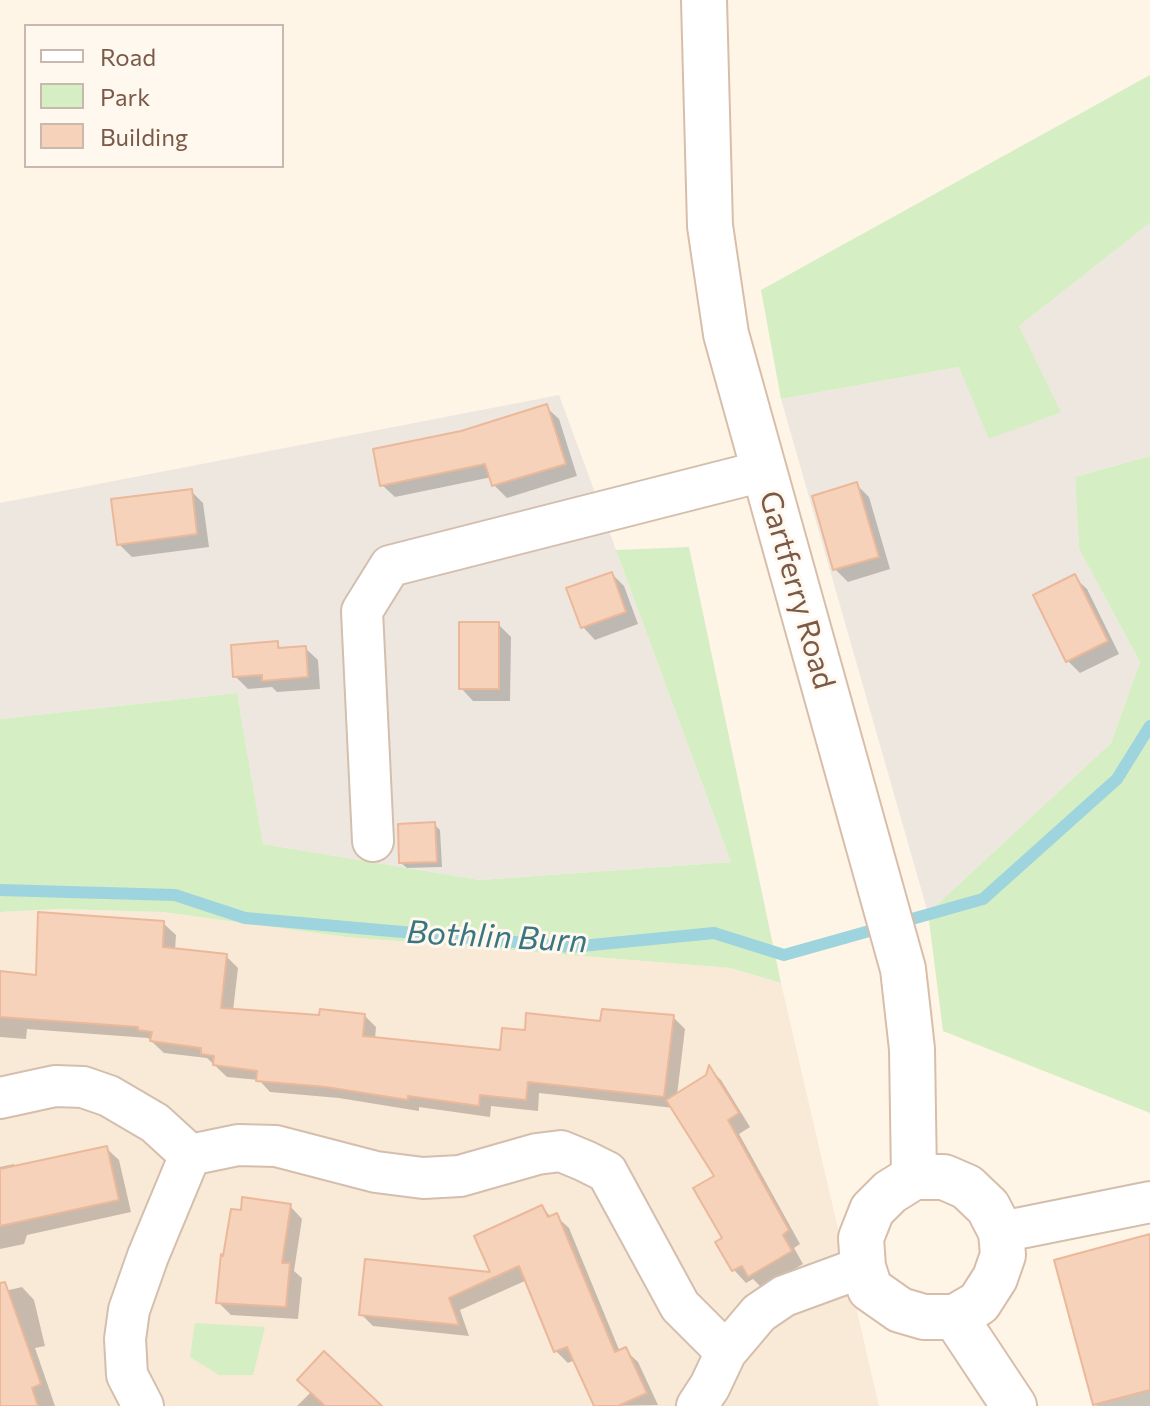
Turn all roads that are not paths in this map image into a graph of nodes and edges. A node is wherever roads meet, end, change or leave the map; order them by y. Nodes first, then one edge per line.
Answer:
1 (704, 0) edge
2 (763, 471) junction
3 (373, 841) dead end
4 (0, 1098) edge
5 (190, 1155) junction
6 (914, 1177) junction
7 (1150, 1202) edge
8 (1001, 1232) junction
9 (863, 1267) junction
10 (955, 1317) junction
11 (726, 1352) junction
12 (143, 1406) edge
13 (697, 1406) edge
14 (1014, 1406) edge

1 - 2 street, Gartferry Road
2 - 3 street
2 - 6 street, Gartferry Road
4 - 5 street
5 - 11 street
5 - 12 street
6 - 8 street
6 - 9 street
7 - 8 street
8 - 10 street
9 - 10 street
9 - 11 street
10 - 14 street
11 - 13 street

